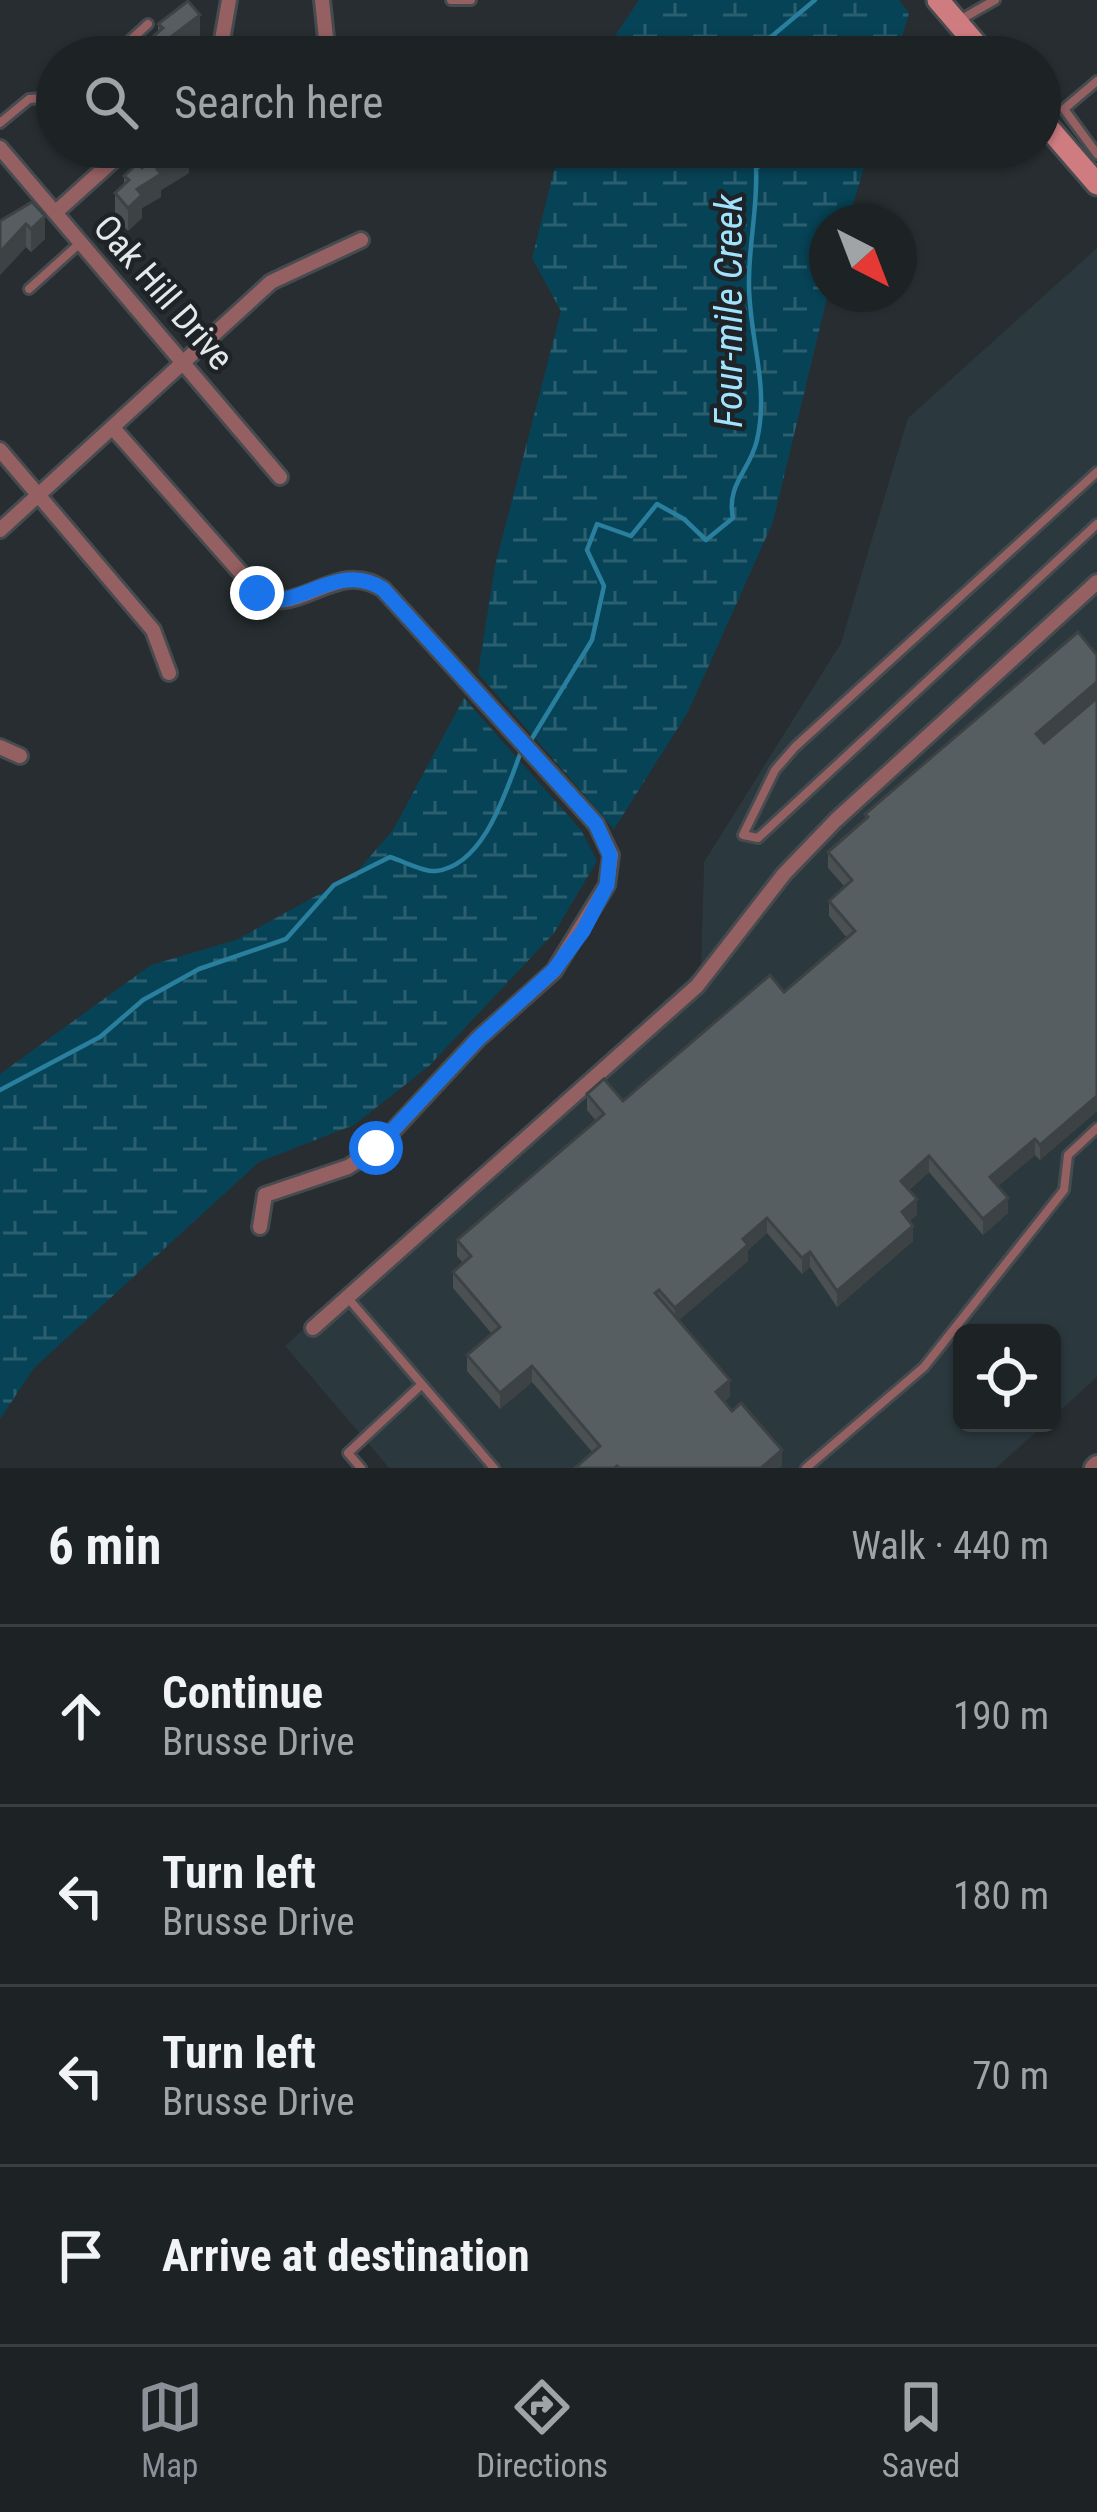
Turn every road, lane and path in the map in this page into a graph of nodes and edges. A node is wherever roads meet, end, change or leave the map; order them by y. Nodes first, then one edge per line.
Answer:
1 (229, 0) edge
2 (322, 0) edge
3 (451, 0) edge
4 (470, 0) edge
5 (938, 0) edge
6 (995, 0) edge
7 (957, 22) junction
8 (148, 24) dead end
9 (135, 36) edge
10 (223, 36) edge
11 (326, 36) edge
12 (969, 36) edge
13 (1097, 81) edge
14 (36, 98) edge
15 (0, 123) edge
16 (1061, 142) edge
17 (0, 148) edge
18 (1097, 154) edge
19 (105, 168) edge
20 (1097, 184) edge
21 (56, 212) junction
22 (361, 240) dead end
23 (81, 242) junction
24 (29, 290) dead end
25 (187, 361) junction
26 (113, 428) junction
27 (0, 450) edge
28 (1097, 472) edge
29 (280, 477) dead end
30 (39, 495) junction
31 (1097, 524) edge
32 (0, 530) edge
33 (1097, 582) edge
34 (169, 673) dead end
35 (0, 747) edge
36 (20, 756) dead end
37 (1097, 1128) edge
38 (260, 1227) dead end
39 (347, 1297) junction
40 (313, 1328) dead end
41 (420, 1386) junction
42 (361, 1468) edge
43 (494, 1468) edge
44 (806, 1468) edge

1 - 10 street
2 - 11 street
3 - 4 lane
5 - 7 main road
6 - 7 lane
7 - 12 main road
8 - 9 lane
13 - 18 lane
14 - 15 lane
16 - 20 main road
17 - 21 street, Oak Hill Drive
19 - 21 street
21 - 23 street, Oak Hill Drive
22 - 25 street
23 - 24 lane
23 - 25 street, Oak Hill Drive
25 - 26 street
25 - 29 street, Oak Hill Drive
26 - 30 street
26 - 38 street
27 - 30 street
28 - 31 lane
30 - 32 street
30 - 34 street
33 - 39 street
35 - 36 street
37 - 44 lane
39 - 40 street
39 - 41 lane
41 - 42 lane
41 - 43 lane

